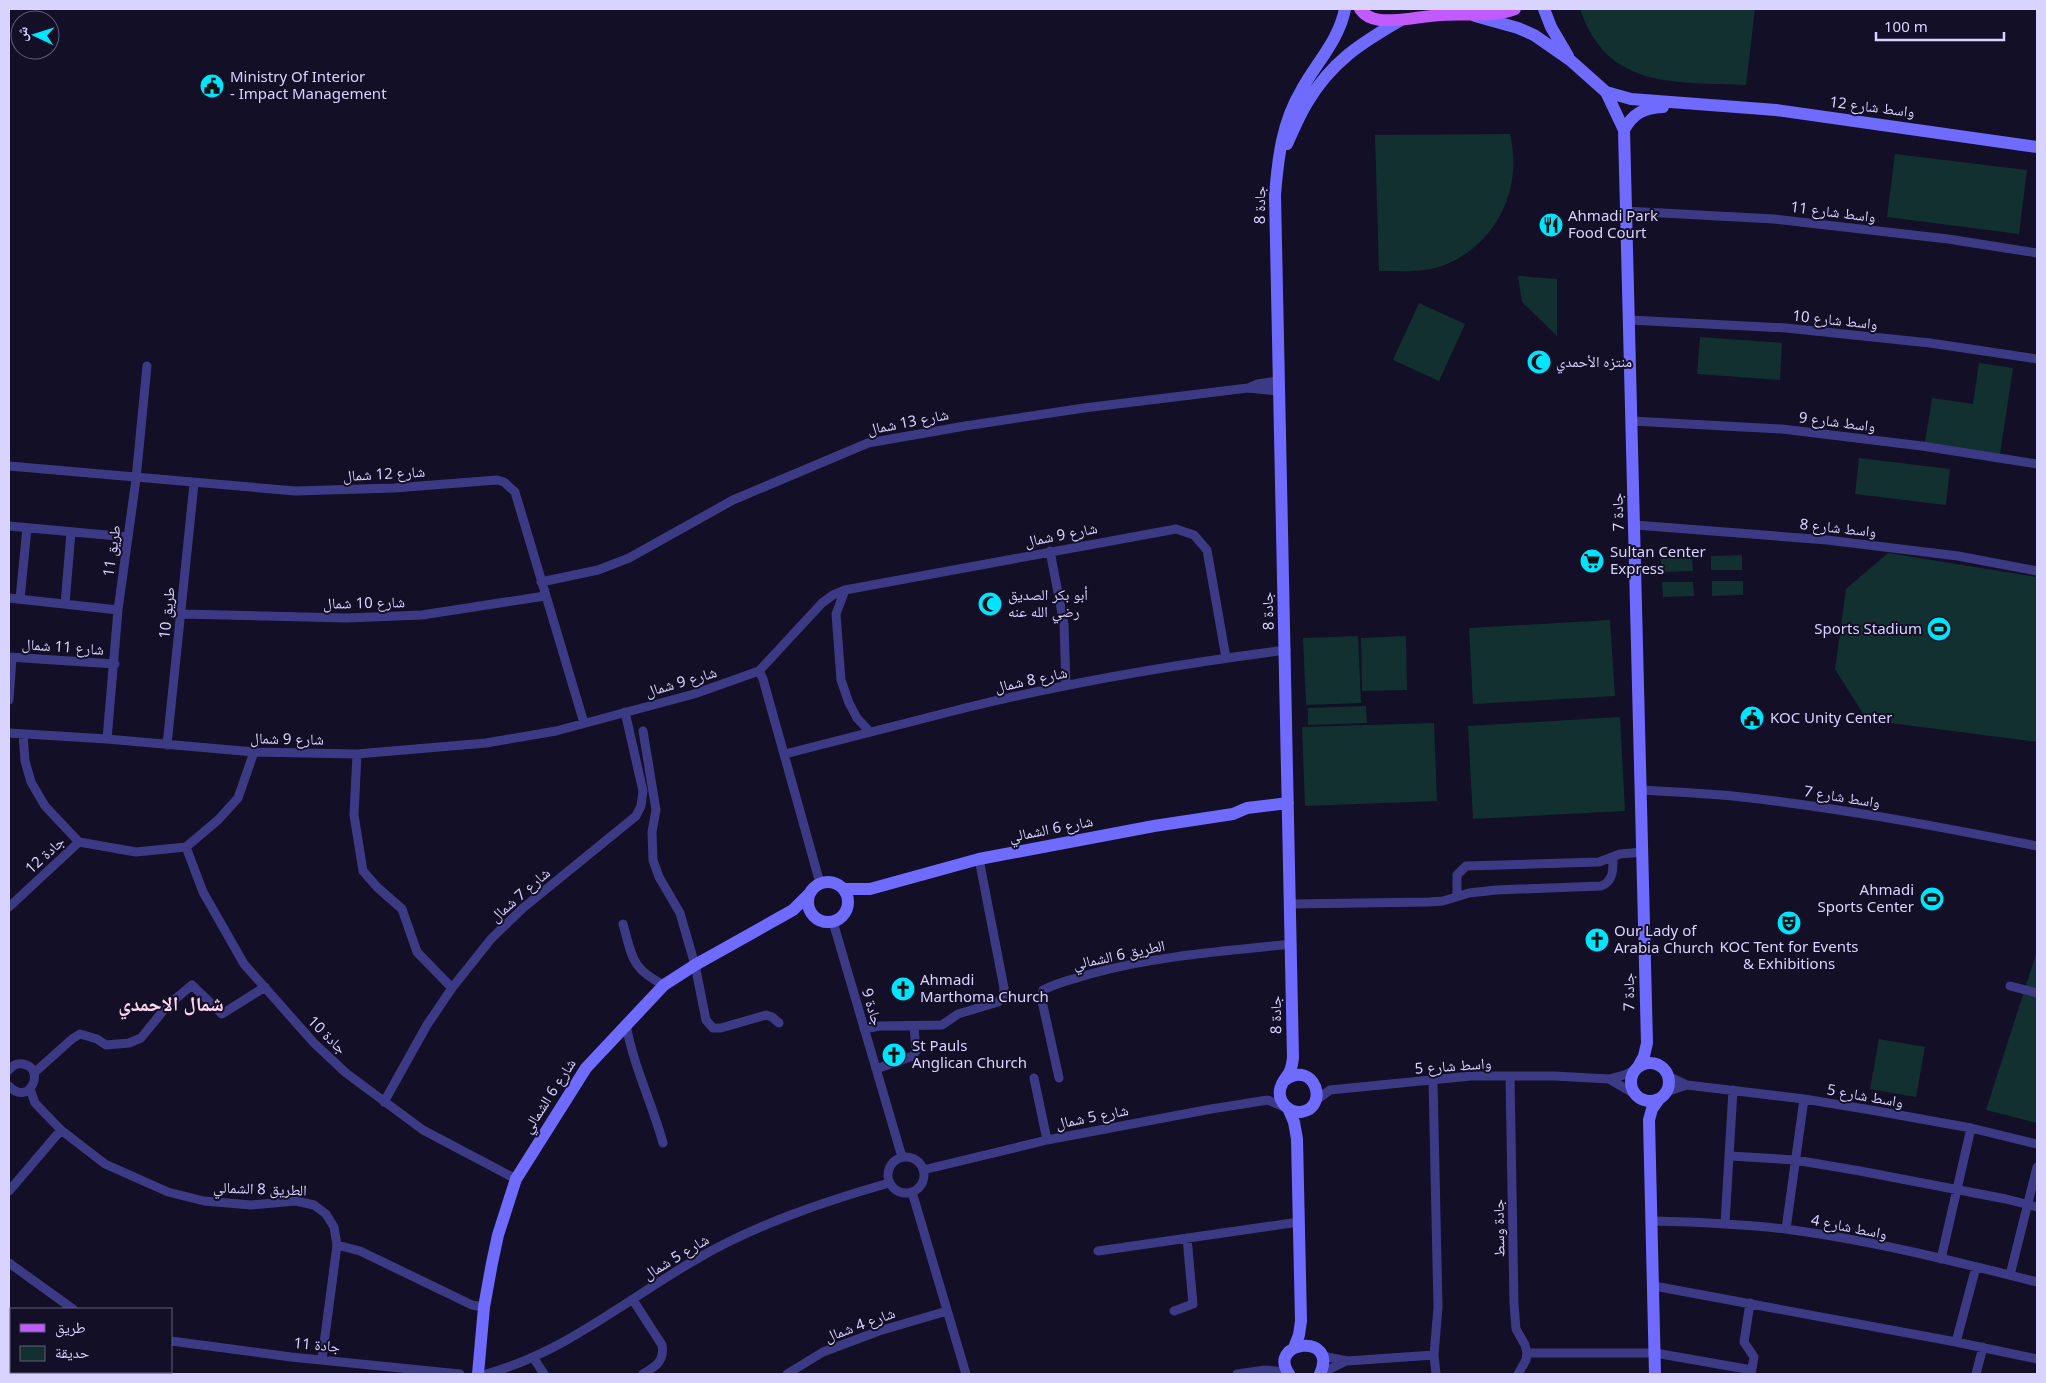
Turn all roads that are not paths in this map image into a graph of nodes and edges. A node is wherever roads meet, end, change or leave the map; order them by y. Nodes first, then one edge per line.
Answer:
1 (1345, 9) edge
2 (1360, 9) edge
3 (1515, 9) edge
4 (1544, 9) edge
5 (1474, 16) junction
6 (1401, 20) junction
7 (1570, 60) junction
8 (1606, 92) junction
9 (1703, 105) junction
10 (1624, 130) junction
11 (2037, 147) edge
12 (1278, 162) junction
13 (1625, 211) junction
14 (2037, 253) edge
15 (1629, 320) junction
16 (2037, 359) edge
17 (147, 366) dead end
18 (1278, 386) junction
19 (1632, 421) junction
20 (2037, 464) edge
21 (9, 466) edge
22 (136, 479) junction
23 (194, 484) junction
24 (1635, 525) junction
25 (9, 526) edge
26 (27, 528) junction
27 (71, 532) junction
28 (128, 537) junction
29 (1050, 551) junction
30 (2037, 571) edge
31 (541, 582) junction
32 (845, 590) junction
33 (545, 596) junction
34 (9, 598) edge
35 (20, 599) junction
36 (65, 604) junction
37 (118, 610) junction
38 (181, 614) junction
39 (1286, 650) junction
40 (10, 658) edge
41 (1226, 658) junction
42 (115, 664) junction
43 (759, 671) junction
44 (1066, 686) junction
45 (9, 700) edge
46 (625, 712) junction
47 (584, 724) junction
48 (643, 731) dead end
49 (870, 732) junction
50 (9, 733) edge
51 (23, 734) junction
52 (107, 739) junction
53 (167, 745) junction
54 (254, 752) junction
55 (357, 754) junction
56 (785, 754) junction
57 (1642, 790) junction
58 (1288, 807) junction
59 (79, 842) junction
60 (2037, 846) edge
61 (186, 847) junction
62 (1643, 852) junction
63 (1613, 857) junction
64 (979, 859) junction
65 (820, 883) junction
66 (878, 887) junction
67 (844, 889) junction
68 (809, 894) junction
69 (1457, 896) junction
70 (1291, 904) junction
71 (9, 907) edge
72 (847, 908) junction
73 (812, 915) junction
74 (776, 920) junction
75 (833, 922) junction
76 (623, 924) dead end
77 (1292, 944) junction
78 (695, 965) junction
79 (664, 985) junction
80 (2010, 986) dead end
81 (265, 987) junction
82 (452, 988) junction
83 (2037, 994) edge
84 (779, 1023) dead end
85 (626, 1024) junction
86 (914, 1026) junction
87 (864, 1029) junction
88 (1647, 1043) junction
89 (1293, 1058) junction
90 (1659, 1066) junction
91 (9, 1068) edge
92 (876, 1069) junction
93 (1637, 1069) junction
94 (34, 1073) junction
95 (1510, 1076) junction
96 (1668, 1076) junction
97 (1034, 1078) dead end
98 (1059, 1078) dead end
99 (1308, 1078) junction
100 (1609, 1079) junction
101 (1433, 1080) junction
102 (1284, 1081) junction
103 (1687, 1085) junction
104 (9, 1086) edge
105 (30, 1089) junction
106 (1330, 1090) junction
107 (1734, 1090) junction
108 (1637, 1096) junction
109 (1662, 1096) junction
110 (1804, 1099) junction
111 (1268, 1100) junction
112 (384, 1102) junction
113 (1314, 1104) junction
114 (1287, 1108) junction
115 (1649, 1120) junction
116 (1971, 1128) junction
117 (61, 1130) junction
118 (1297, 1139) junction
119 (1047, 1140) junction
120 (663, 1143) dead end
121 (2037, 1144) edge
122 (1730, 1156) junction
123 (902, 1157) junction
124 (1795, 1160) junction
125 (2037, 1167) edge
126 (923, 1170) junction
127 (516, 1179) junction
128 (889, 1182) junction
129 (1957, 1189) junction
130 (9, 1192) edge
131 (912, 1192) junction
132 (2033, 1206) edge
133 (1652, 1221) junction
134 (1299, 1222) junction
135 (1725, 1223) junction
136 (1786, 1229) junction
137 (1187, 1238) junction
138 (337, 1244) junction
139 (1098, 1251) dead end
140 (1941, 1259) junction
141 (9, 1263) edge
142 (1976, 1267) junction
143 (2010, 1275) junction
144 (2037, 1282) edge
145 (1654, 1286) junction
146 (633, 1300) junction
147 (1750, 1303) junction
148 (484, 1307) junction
149 (73, 1308) edge
150 (946, 1311) junction
151 (1174, 1311) dead end
152 (1302, 1321) junction
153 (172, 1341) edge
154 (1956, 1342) junction
155 (1983, 1347) junction
156 (1290, 1353) junction
157 (1319, 1353) junction
158 (1526, 1353) junction
159 (1655, 1353) junction
160 (1434, 1355) junction
161 (533, 1357) junction
162 (322, 1359) junction
163 (2037, 1359) edge
164 (1347, 1361) junction
165 (1266, 1370) junction
166 (1751, 1372) edge
167 (1288, 1373) edge
168 (460, 1374) edge
169 (478, 1374) edge
170 (486, 1374) edge
171 (544, 1374) edge
172 (643, 1374) edge
173 (790, 1374) edge
174 (966, 1374) edge
175 (1237, 1374) edge
176 (1320, 1374) edge
177 (1436, 1374) edge
178 (1518, 1374) edge
179 (1655, 1374) edge
180 (1976, 1374) edge

1 - 12 main road, جادة 8
2 - 6 main road
3 - 5 main road
4 - 7 main road, جادة 7
5 - 6 main road
5 - 7 main road, جادة 7
6 - 12 main road, جادة 8
7 - 8 main road, جادة 7
8 - 9 main road, واسط شارع 12
8 - 10 main road, جادة 7
9 - 10 main road, واسط شارع 12
9 - 11 main road, واسط شارع 12
10 - 13 main road, جادة 7
12 - 18 main road, جادة 8
13 - 14 street, واسط شارع 11
13 - 15 main road, جادة 7
15 - 16 street, واسط شارع 10
15 - 19 main road, جادة 7
17 - 22 street, طريق 11
18 - 31 street, شارع 13 شمال
18 - 39 main road, جادة 8
19 - 20 street, واسط شارع 9
19 - 24 main road, جادة 7
21 - 22 street, شارع 12 شمال
22 - 23 street, شارع 12 شمال
22 - 28 street, طريق 11
23 - 31 street, شارع 12 شمال
23 - 38 street, طريق 10
24 - 30 street, واسط شارع 8
24 - 57 main road, جادة 7
25 - 26 street
26 - 27 street
26 - 35 street
27 - 28 street
27 - 36 street
28 - 37 street, طريق 11
29 - 32 street, شارع 9 شمال
29 - 41 street, شارع 9 شمال
29 - 44 street
31 - 33 street, شارع 12 شمال
32 - 43 street, شارع 9 شمال
32 - 49 street
33 - 38 street, شارع 10 شمال
33 - 47 street, شارع 12 شمال
34 - 35 street
35 - 36 street
36 - 37 street
37 - 42 street, طريق 11
38 - 53 street, طريق 10
39 - 41 street, شارع 8 شمال
39 - 58 main road, جادة 8
40 - 42 street, شارع 11 شمال
40 - 45 street
41 - 44 street, شارع 8 شمال
42 - 52 street, طريق 11
43 - 46 street, شارع 9 شمال
43 - 56 street
44 - 49 street, شارع 8 شمال
46 - 47 street, شارع 9 شمال
46 - 82 street, شارع 7 شمال
47 - 55 street, شارع 9 شمال
48 - 78 street
49 - 56 street, شارع 8 شمال
50 - 51 street, شارع 9 شمال
51 - 52 street, شارع 9 شمال
51 - 59 street
52 - 53 street, شارع 9 شمال
53 - 54 street, شارع 9 شمال
54 - 55 street, شارع 9 شمال
54 - 61 street
55 - 82 street
56 - 65 street
57 - 60 street, واسط شارع 7
57 - 62 main road, جادة 7
58 - 64 main road, شارع 6 الشمالي
58 - 70 main road, جادة 8
59 - 61 street
59 - 71 street, جادة 12
61 - 81 street, جادة 10
62 - 63 street
62 - 88 main road, جادة 7
63 - 69 street
63 - 69 street
64 - 66 main road, شارع 6 الشمالي
64 - 86 street
65 - 67 main road
65 - 68 main road
66 - 67 main road, شارع 6 الشمالي
66 - 72 main road, شارع 6 الشمالي
67 - 72 main road
68 - 73 main road
68 - 74 main road, شارع 6 الشمالي
69 - 70 street
70 - 77 main road, جادة 8
72 - 75 main road
73 - 74 main road, شارع 6 الشمالي
73 - 75 main road
74 - 78 main road, شارع 6 الشمالي
75 - 87 street, جادة 9
76 - 79 street
77 - 89 main road, جادة 8
77 - 98 street, الطريق 6 الشمالي
78 - 79 main road, شارع 6 الشمالي
78 - 84 street
79 - 85 main road, شارع 6 الشمالي
80 - 83 street
81 - 94 street
81 - 112 street, جادة 10
82 - 112 street, شارع 7 شمال
85 - 120 street
85 - 127 main road, شارع 6 الشمالي
86 - 87 street
86 - 92 street
87 - 92 street, جادة 9
88 - 90 main road, جادة 7
88 - 93 main road, جادة 7
89 - 99 main road, جادة 8
89 - 102 main road, جادة 8
90 - 93 main road
90 - 96 main road
91 - 94 street
92 - 123 street, جادة 9
93 - 100 street, واسط شارع 5
93 - 108 main road
94 - 105 street
95 - 100 street, واسط شارع 5
95 - 101 street, واسط شارع 5
95 - 158 street, جادة وسط
96 - 103 street, واسط شارع 5
96 - 109 main road
97 - 119 street
99 - 102 main road
99 - 106 street
99 - 113 main road
100 - 108 street, واسط شارع 5
101 - 106 street, واسط شارع 5
101 - 160 street
102 - 111 street
102 - 114 main road
103 - 107 street, واسط شارع 5
103 - 109 street, واسط شارع 5
104 - 105 street
105 - 117 street, الطريق 8 الشمالي
106 - 113 street
107 - 110 street, واسط شارع 5
107 - 122 street
108 - 109 main road
108 - 115 main road
109 - 115 main road
110 - 116 street, واسط شارع 5
110 - 124 street
111 - 114 street
111 - 119 street, شارع 5 شمال
112 - 127 street, جادة 10
113 - 114 main road
113 - 118 main road
114 - 118 main road
115 - 133 main road
116 - 121 street, واسط شارع 5
116 - 129 street
117 - 130 street
117 - 138 street, الطريق 8 الشمالي
118 - 134 main road
119 - 126 street, شارع 5 شمال
122 - 124 street
122 - 135 street
123 - 126 street
123 - 128 street
124 - 129 street
124 - 136 street
125 - 132 street
126 - 131 street
127 - 148 main road, شارع 6 الشمالي
128 - 131 street
128 - 146 street, شارع 5 شمال
129 - 132 street
129 - 140 street
131 - 150 street
132 - 143 street
133 - 135 street, واسط شارع 4
133 - 145 main road
134 - 137 street
134 - 152 main road
135 - 136 street, واسط شارع 4
136 - 140 street, واسط شارع 4
137 - 139 street
137 - 151 street
138 - 148 street
138 - 162 street, الطريق 8 الشمالي
140 - 142 street, واسط شارع 4
141 - 149 street
142 - 143 street, واسط شارع 4
142 - 154 street
143 - 144 street, واسط شارع 4
145 - 147 street
145 - 159 main road
146 - 161 street, شارع 5 شمال
146 - 172 street
147 - 154 street
147 - 166 street
148 - 169 main road, شارع 6 الشمالي
150 - 173 street, شارع 4 شمال
150 - 174 street
152 - 156 main road
152 - 157 main road
153 - 162 street, جادة 11
154 - 155 street
155 - 163 street
155 - 180 street
156 - 157 main road
156 - 165 street
156 - 167 main road
157 - 164 street
157 - 176 main road
158 - 159 street
158 - 178 street
159 - 166 street
159 - 179 main road
160 - 164 street
160 - 177 street
161 - 170 street, شارع 5 شمال
161 - 171 street
162 - 168 street, جادة 11
164 - 176 street
165 - 167 street
165 - 175 street

